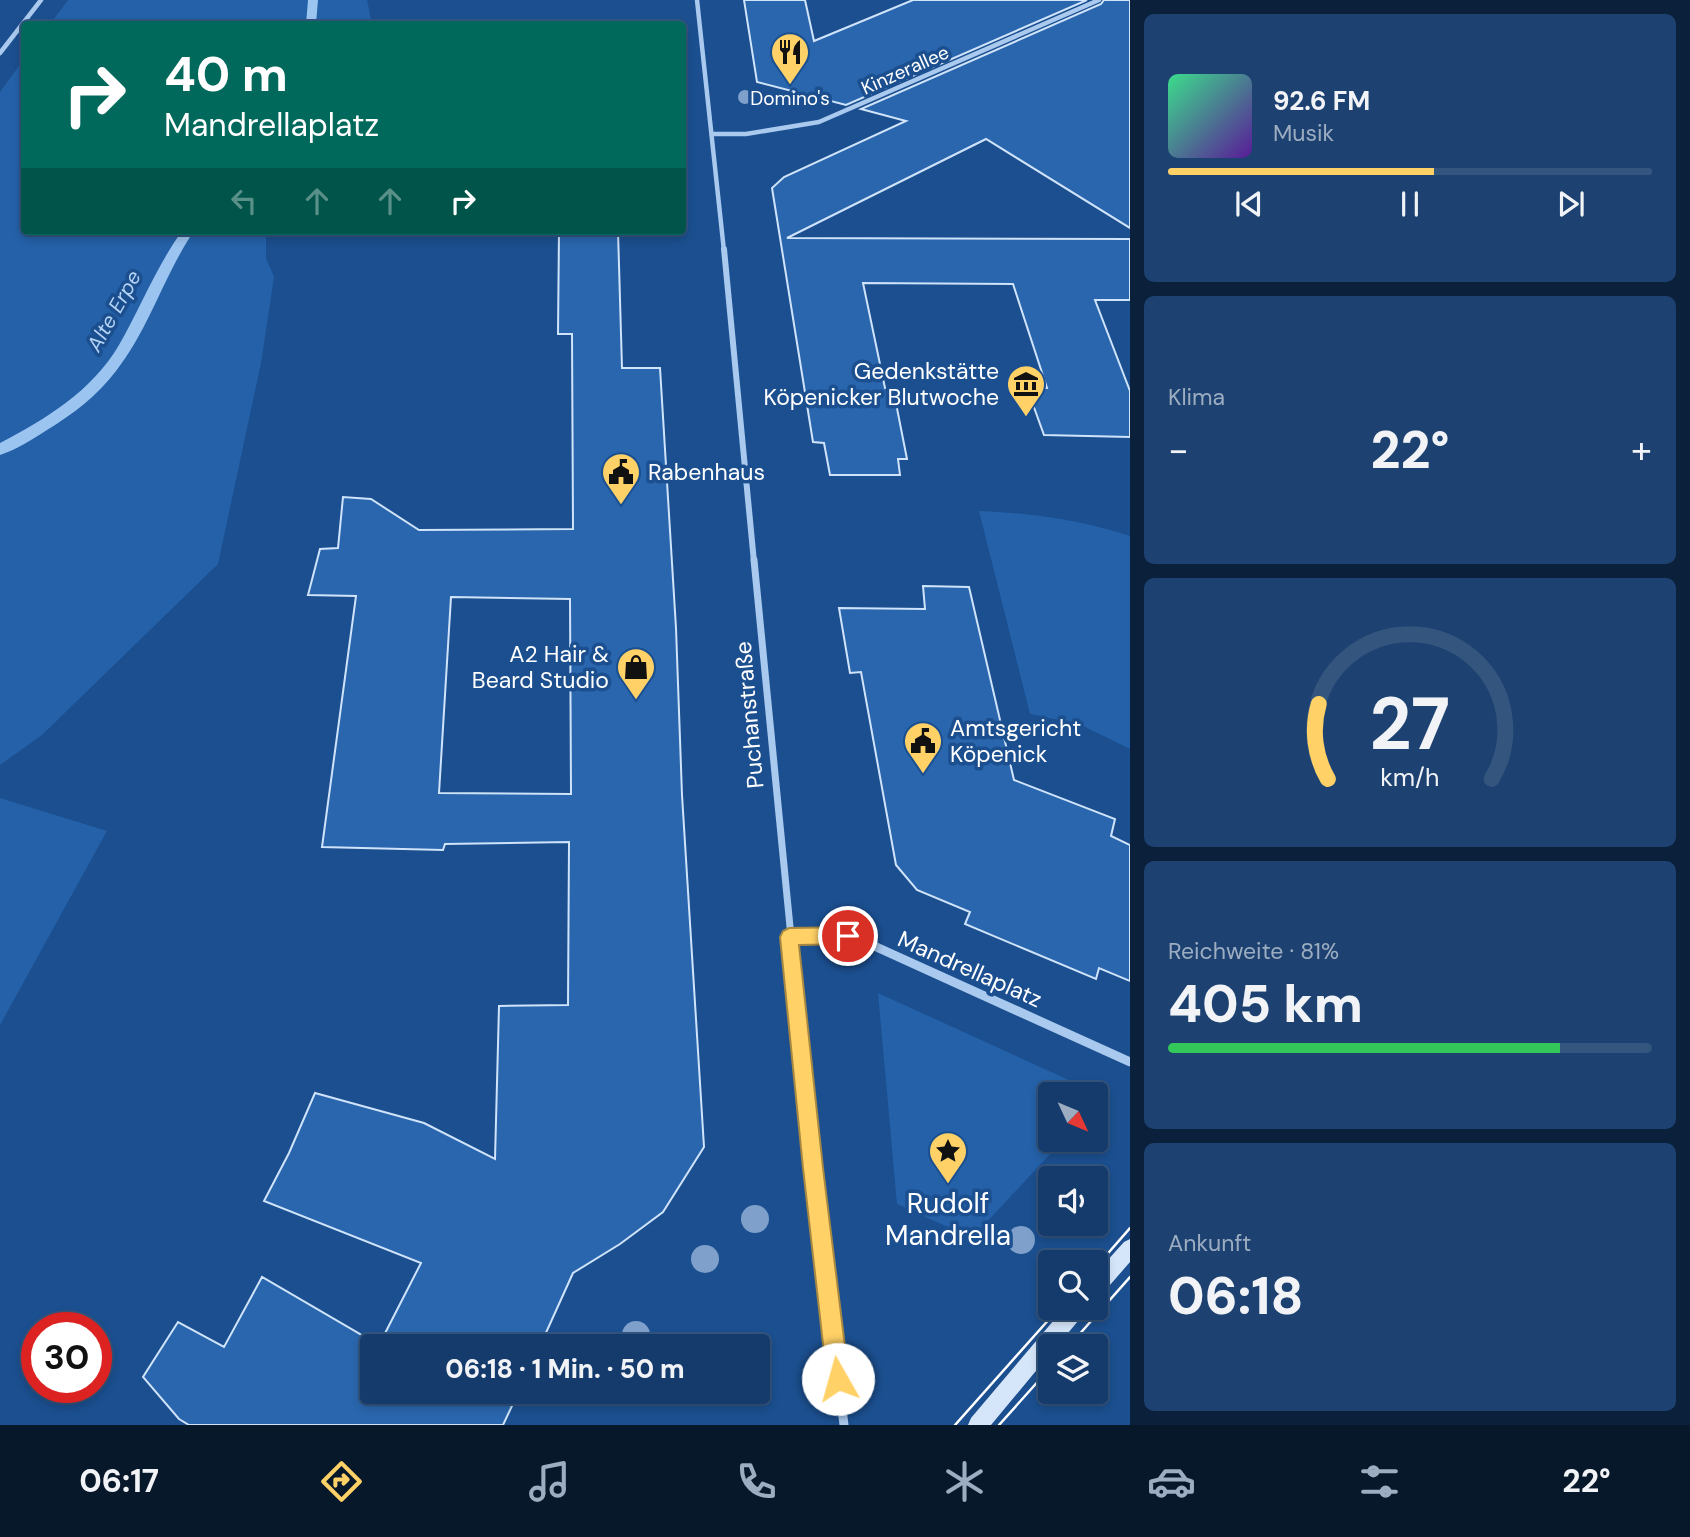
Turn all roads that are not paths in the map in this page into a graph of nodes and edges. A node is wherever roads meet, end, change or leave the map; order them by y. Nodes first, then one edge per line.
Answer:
1 (41, 0) edge
2 (696, 0) edge
3 (1099, 0) edge
4 (25, 21) edge
5 (21, 26) edge
6 (0, 53) edge
7 (713, 134) junction
8 (789, 937) junction
9 (1130, 1062) edge
10 (1130, 1248) edge
11 (1108, 1273) edge
12 (1066, 1320) edge
13 (844, 1425) edge
14 (978, 1425) edge

1 - 4 street
2 - 7 street, Puchanstraße
3 - 7 street, Kinzerallee
5 - 6 street
7 - 8 street, Puchanstraße
8 - 9 street, Mandrellaplatz
8 - 13 street, Puchanstraße
10 - 11 street
12 - 14 street

